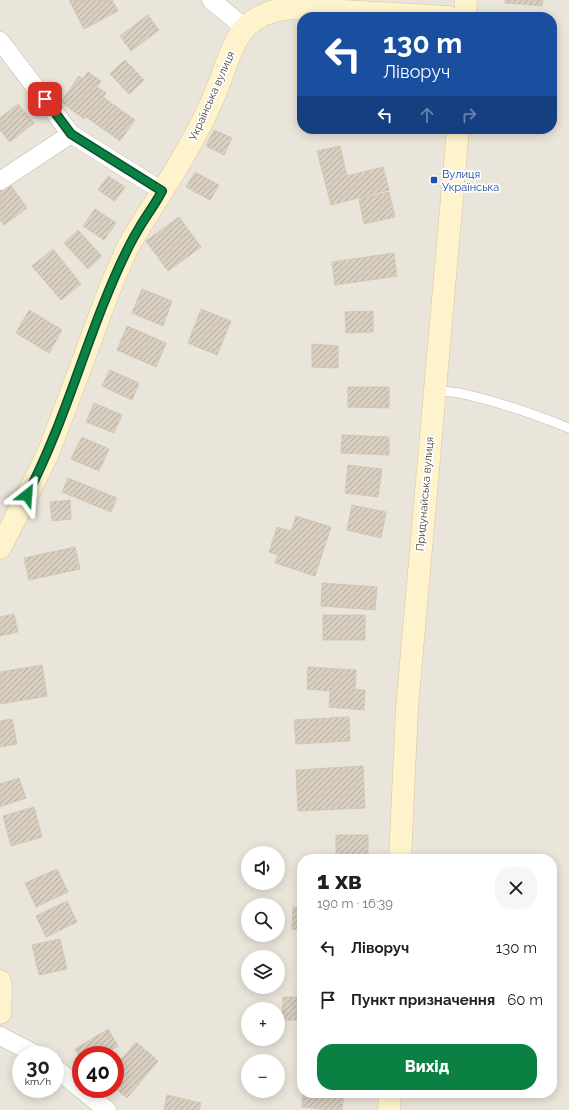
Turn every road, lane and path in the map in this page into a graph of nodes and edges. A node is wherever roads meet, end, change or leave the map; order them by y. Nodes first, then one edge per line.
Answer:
1 (466, 0) edge
2 (214, 1) edge
3 (360, 12) edge
4 (465, 12) edge
5 (245, 28) junction
6 (0, 41) edge
7 (71, 134) junction
8 (458, 134) edge
9 (0, 181) edge
10 (162, 191) junction
11 (434, 390) junction
12 (569, 428) edge
13 (1, 544) edge
14 (400, 854) edge
15 (0, 981) edge
16 (0, 1013) edge
17 (0, 1036) edge
18 (19, 1046) edge
19 (64, 1075) edge
20 (390, 1098) edge
21 (107, 1110) edge
22 (389, 1110) edge

1 - 4 street
2 - 5 street
3 - 5 street, Українська вулиця
5 - 10 street, Українська вулиця
6 - 7 street
7 - 9 street
7 - 10 street
8 - 11 street, Придунайська вулиця
10 - 13 street, Українська вулиця
11 - 12 lane
11 - 14 street, Придунайська вулиця
15 - 16 street
17 - 18 street
19 - 21 street
20 - 22 street

